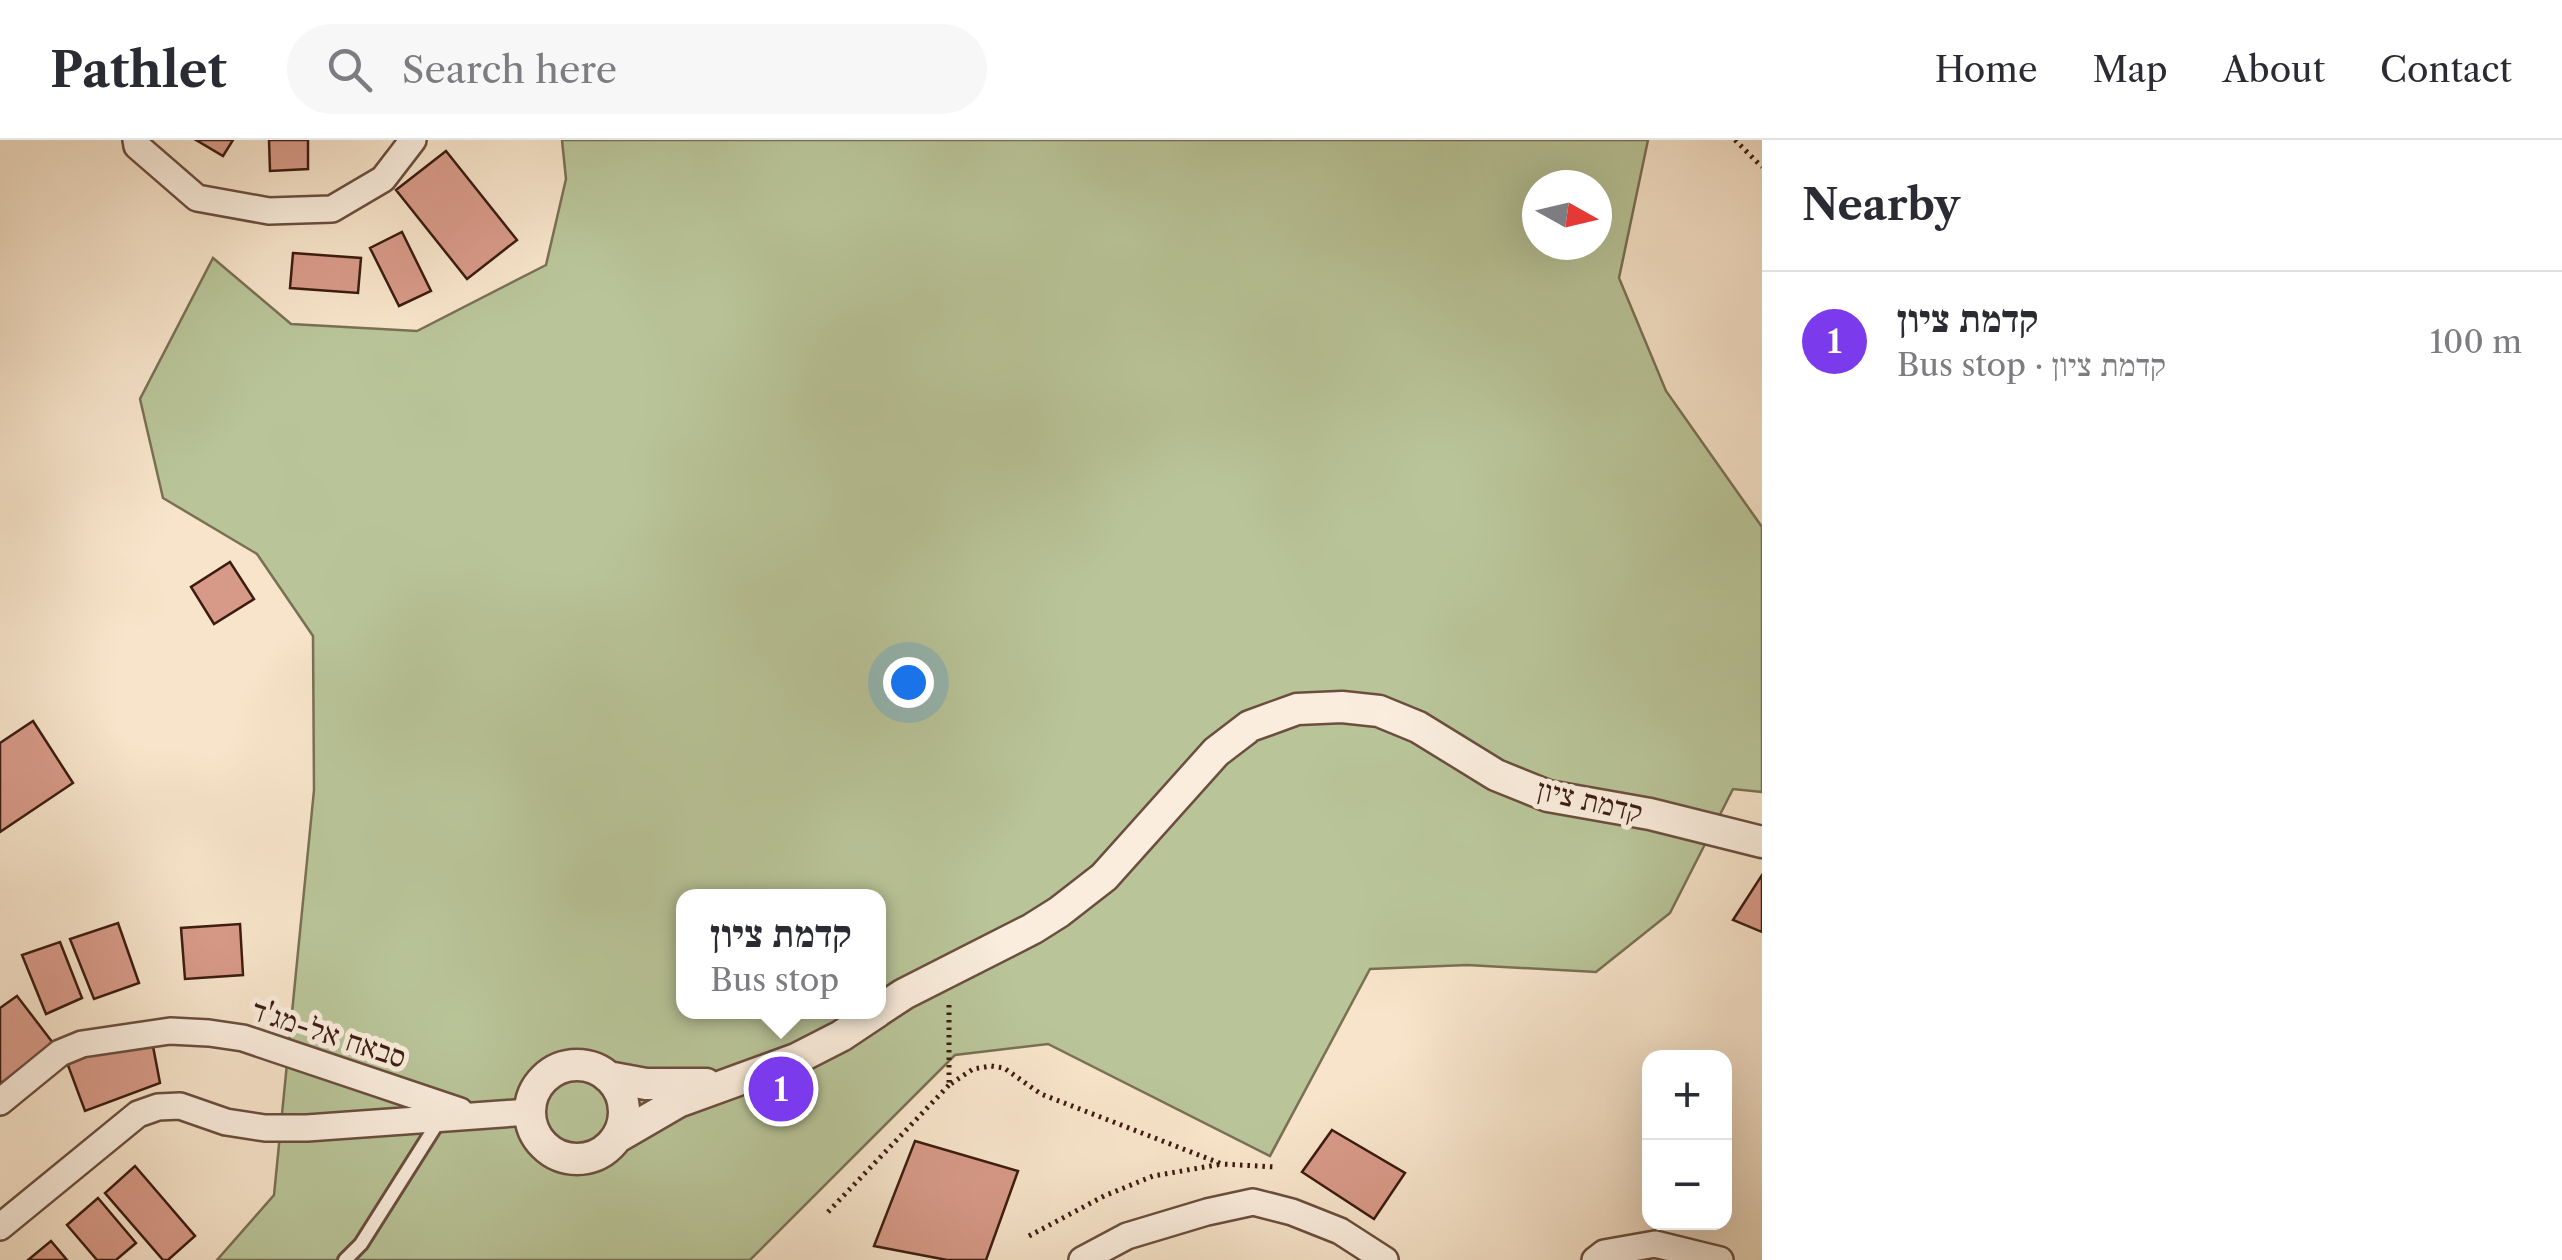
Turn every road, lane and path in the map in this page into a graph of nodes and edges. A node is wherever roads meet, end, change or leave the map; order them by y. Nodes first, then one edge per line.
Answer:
1 (136, 140) edge
2 (413, 140) edge
3 (1735, 140) edge
4 (1762, 167) edge
5 (1762, 842) edge
6 (947, 970) junction
7 (886, 1006) edge
8 (866, 1019) edge
9 (608, 1077) junction
10 (734, 1080) junction
11 (949, 1085) junction
12 (0, 1102) edge
13 (530, 1112) junction
14 (474, 1116) junction
15 (440, 1119) junction
16 (616, 1138) junction
17 (1222, 1164) junction
18 (1275, 1167) dead end
19 (828, 1212) dead end
20 (0, 1226) edge
21 (1029, 1236) dead end
22 (345, 1260) edge
23 (1082, 1260) edge
24 (1385, 1260) edge
25 (1596, 1260) edge
26 (1720, 1260) edge

1 - 2 street
3 - 4 path
5 - 6 street, קדמת ציון
6 - 7 street, קדמת ציון
6 - 11 path
8 - 10 street, קדמת ציון
9 - 10 street, קדמת ציון
9 - 13 street
9 - 16 street
10 - 16 street, קדמת ציון
11 - 17 path
11 - 19 path
12 - 14 street, סבאח אל-מג'ד
13 - 14 street
13 - 16 street
14 - 15 street
15 - 20 street
15 - 22 lane
17 - 18 path
17 - 21 path
23 - 24 street
25 - 26 street

